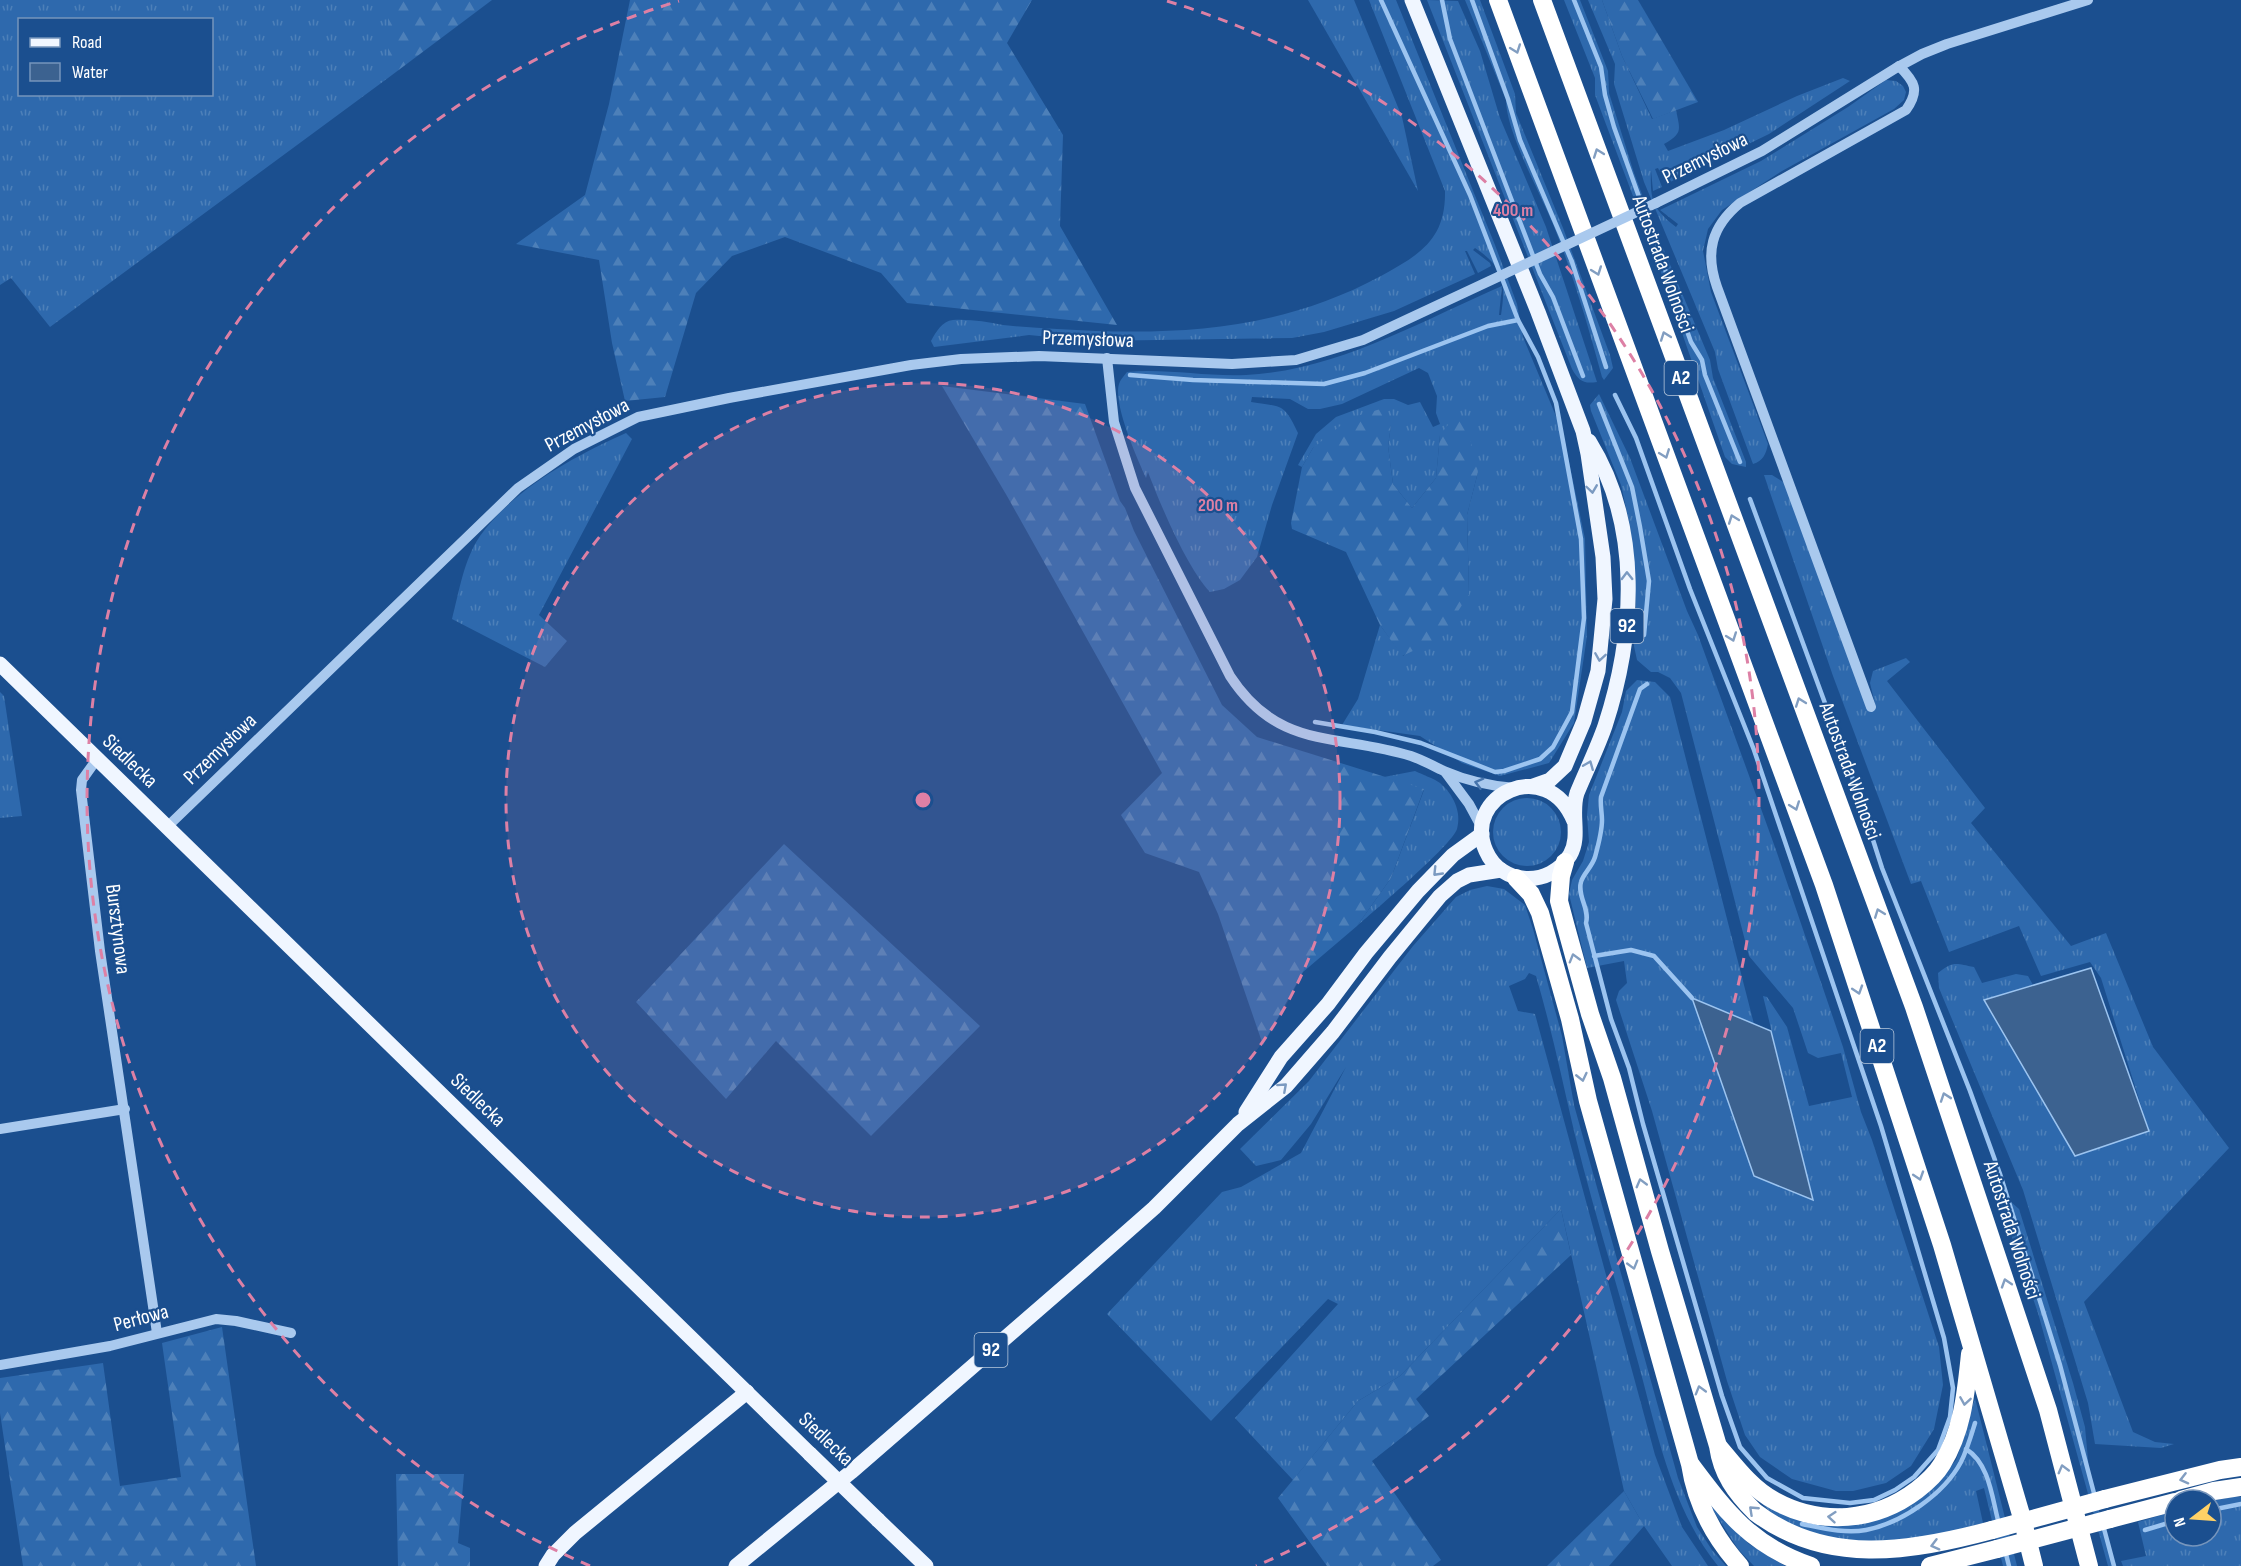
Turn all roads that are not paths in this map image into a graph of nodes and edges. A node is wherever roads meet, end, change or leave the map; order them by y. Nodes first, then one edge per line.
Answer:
1 (1412, 0) edge
2 (1498, 0) edge
3 (1542, 0) edge
4 (2088, 0) edge
5 (1899, 66) junction
6 (1107, 358) junction
7 (1583, 431) junction
8 (0, 664) edge
9 (1871, 707) dead end
10 (98, 759) junction
11 (1444, 771) junction
12 (1533, 786) junction
13 (1516, 788) junction
14 (1574, 821) junction
15 (168, 827) junction
16 (1482, 831) junction
17 (1565, 862) junction
18 (1509, 874) junction
19 (124, 1109) junction
20 (1238, 1124) junction
21 (0, 1129) edge
22 (157, 1333) junction
23 (291, 1333) dead end
24 (1971, 1343) junction
25 (0, 1365) edge
26 (747, 1392) junction
27 (1718, 1446) junction
28 (1690, 1464) junction
29 (2241, 1467) edge
30 (2241, 1487) edge
31 (2223, 1490) edge
32 (2163, 1505) edge
33 (546, 1566) edge
34 (736, 1566) edge
35 (926, 1566) edge
36 (1740, 1566) edge
37 (1811, 1566) edge
38 (1930, 1566) edge
39 (2034, 1566) edge
40 (2089, 1566) edge

1 - 7 main road, 92
2 -> 24 highway, A2
40 -> 3 highway, Autostrada Wolności / A2
4 - 5 street, Przemysłowa
5 - 6 street, Przemysłowa, bridge
5 - 9 street
6 - 11 street
6 - 15 street, Przemysłowa
7 -> 12 main road, 92
14 -> 7 main road, 92
8 - 10 main road, Siedlecka
10 - 15 main road, Siedlecka
10 - 19 street, Bursztynowa
13 -> 11 street
11 - 16 street
12 - 13 main road, 92
12 - 14 main road
13 - 16 main road, 92
14 - 17 main road, 92
15 - 26 main road, Siedlecka
16 - 18 main road
16 -> 20 main road, 92
17 - 18 main road, 92
27 -> 17 highway
20 -> 18 main road, 92
18 -> 28 highway
19 - 21 street
19 - 22 street, Bursztynowa
20 - 34 main road, 92
22 - 23 street, Perłowa
22 - 25 street, Perłowa
24 -> 27 highway
24 - 39 highway, A2
26 - 33 main road
26 - 35 main road, Siedlecka, bridge
29 -> 27 highway, bridge
28 - 36 highway
28 - 37 highway
30 - 31 highway
32 - 38 highway, bridge

